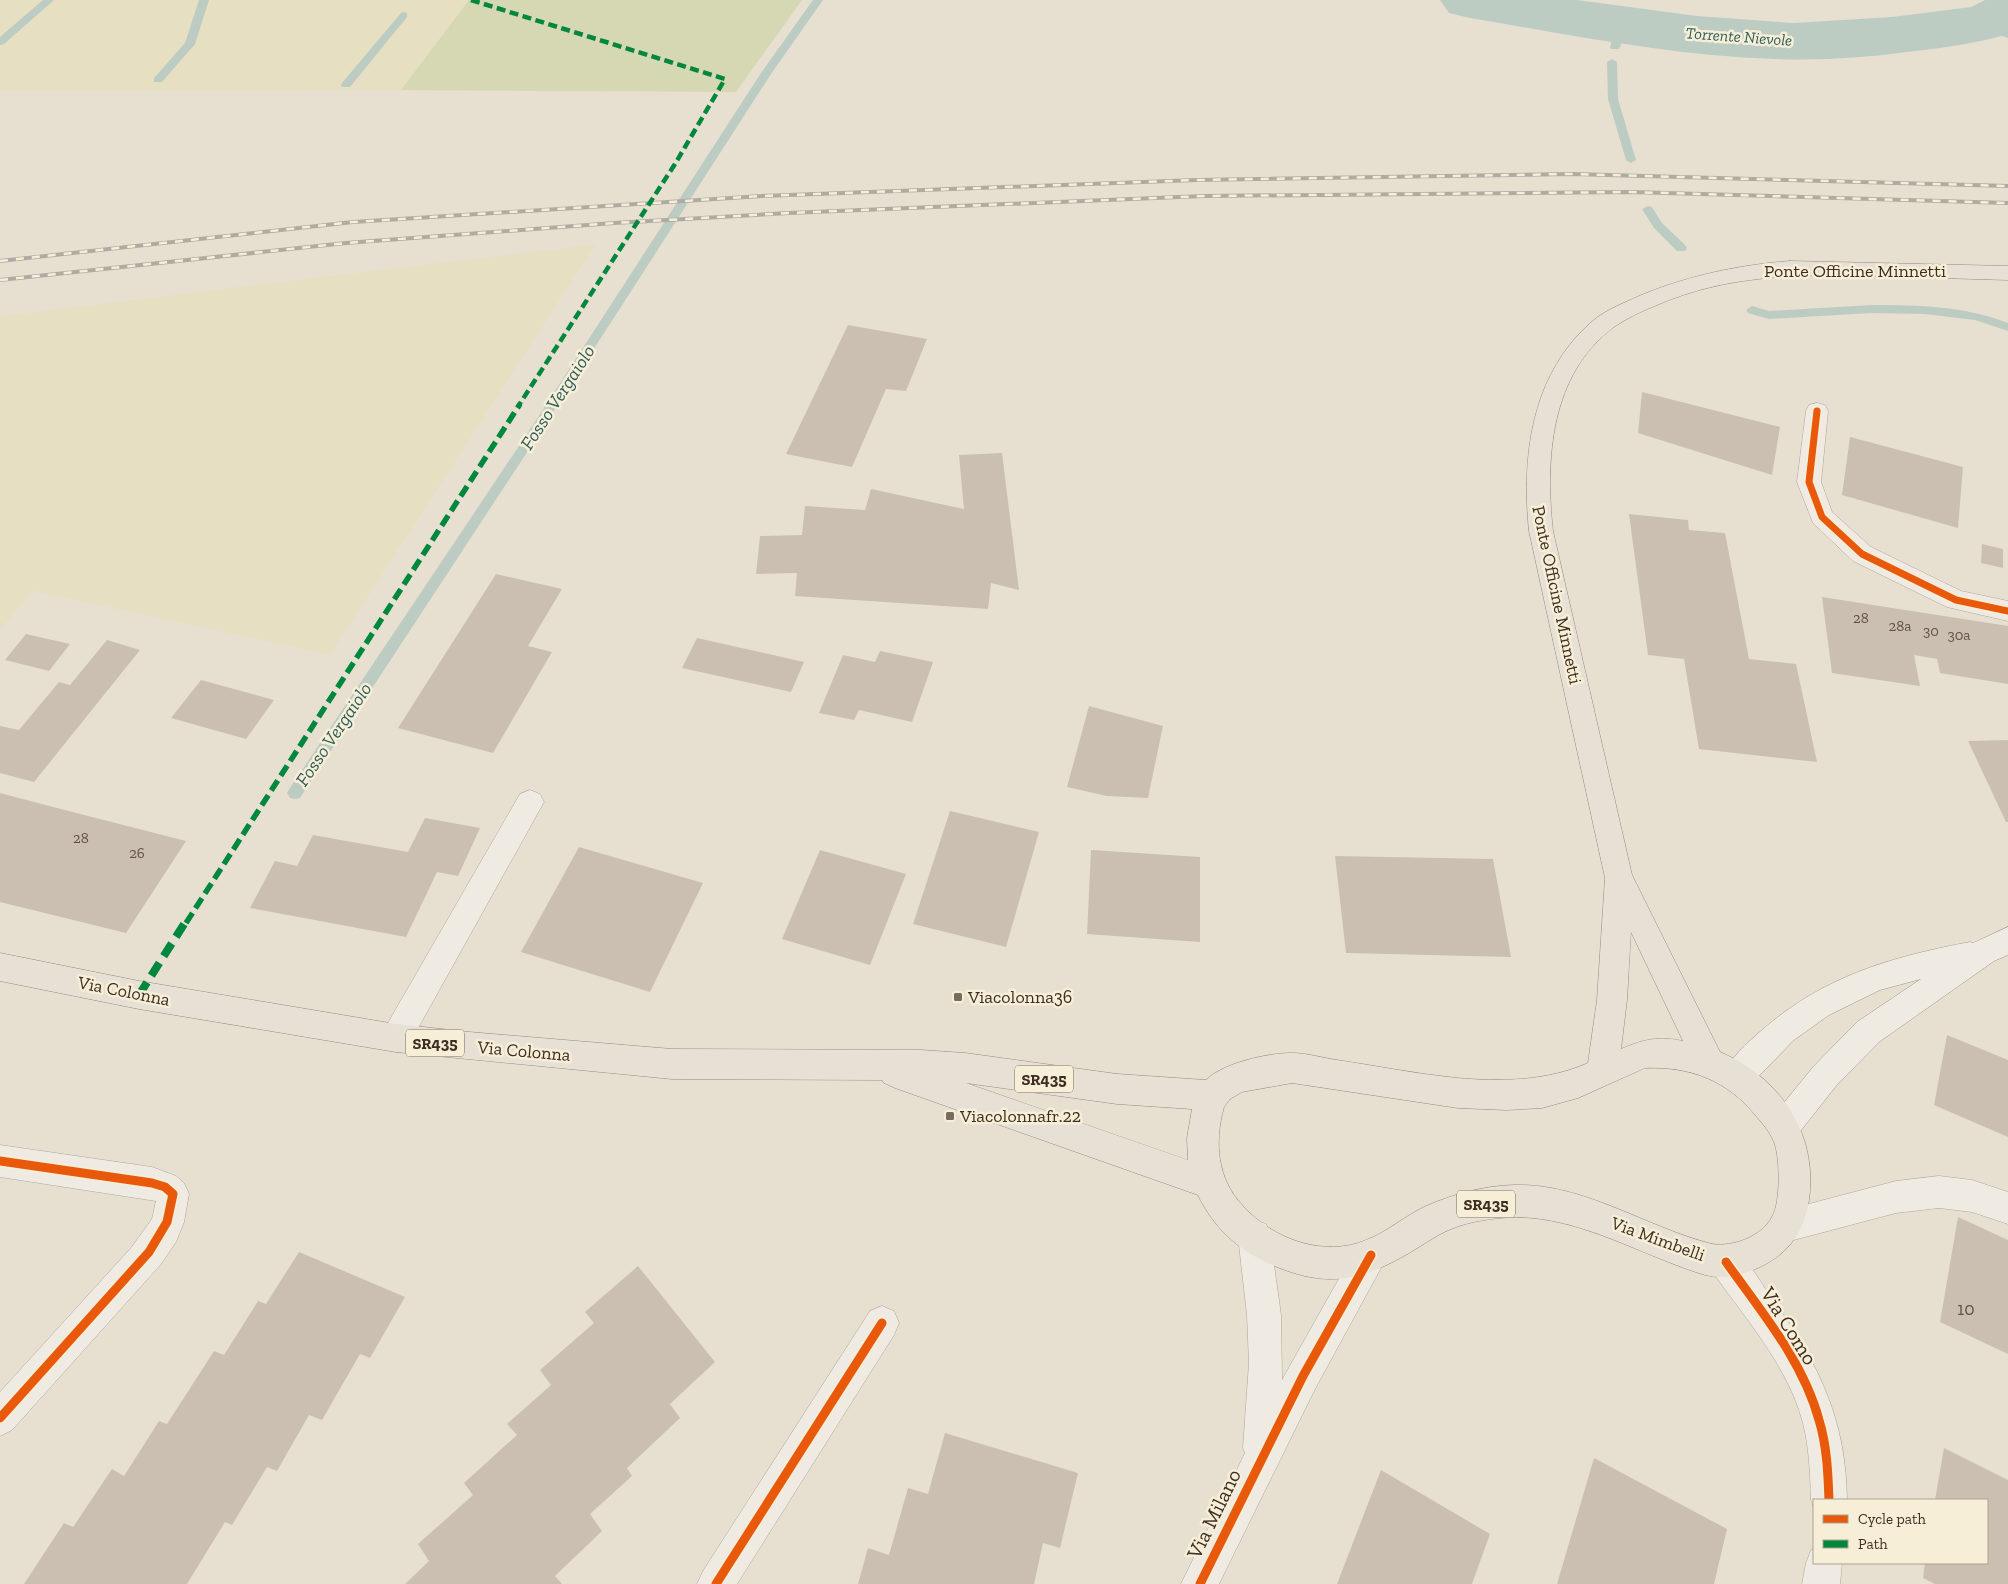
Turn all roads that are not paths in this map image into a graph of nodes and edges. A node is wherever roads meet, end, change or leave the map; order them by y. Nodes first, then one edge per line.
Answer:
1 (2008, 273) edge
2 (1817, 411) dead end
3 (2008, 612) edge
4 (530, 802) dead end
5 (1618, 876) junction
6 (1996, 946) edge
7 (0, 967) edge
8 (396, 1038) junction
9 (1709, 1062) junction
10 (875, 1066) junction
11 (1602, 1072) junction
12 (1738, 1076) junction
13 (1213, 1096) junction
14 (1784, 1127) junction
15 (0, 1161) edge
16 (1209, 1183) junction
17 (2008, 1208) edge
18 (1786, 1226) junction
19 (1254, 1236) junction
20 (1372, 1255) junction
21 (1726, 1262) junction
22 (882, 1323) dead end
23 (0, 1418) edge
24 (1260, 1459) junction
25 (1829, 1499) edge
26 (1824, 1564) edge
27 (716, 1584) edge
28 (1200, 1584) edge
29 (1821, 1584) edge

1 - 5 main road, Ponte Officine Minnetti
2 - 3 street
4 - 8 street
5 - 9 main road, Ponte Officine Minnetti
5 - 11 main road, Ponte Officine Minnetti
6 - 12 street
6 - 14 street
7 - 8 main road, Via Colonna / SR435
8 - 10 main road, Via Colonna / SR435
9 - 11 main road
9 - 12 main road
10 - 13 main road, SR435
10 - 16 main road, SR435
11 - 13 main road
12 - 14 main road
13 - 16 main road, Via Mimbelli / SR435
14 - 18 main road
15 - 23 street
16 - 19 main road, Via Mimbelli / SR435
17 - 18 street
18 - 21 main road, Via Mimbelli
19 - 20 main road, Via Mimbelli / SR435
19 - 24 street
20 - 21 main road, Via Mimbelli / SR435
20 - 24 street, Via Milano
21 - 25 street, Via Como
22 - 27 street
24 - 28 street, Via Milano
26 - 29 street

